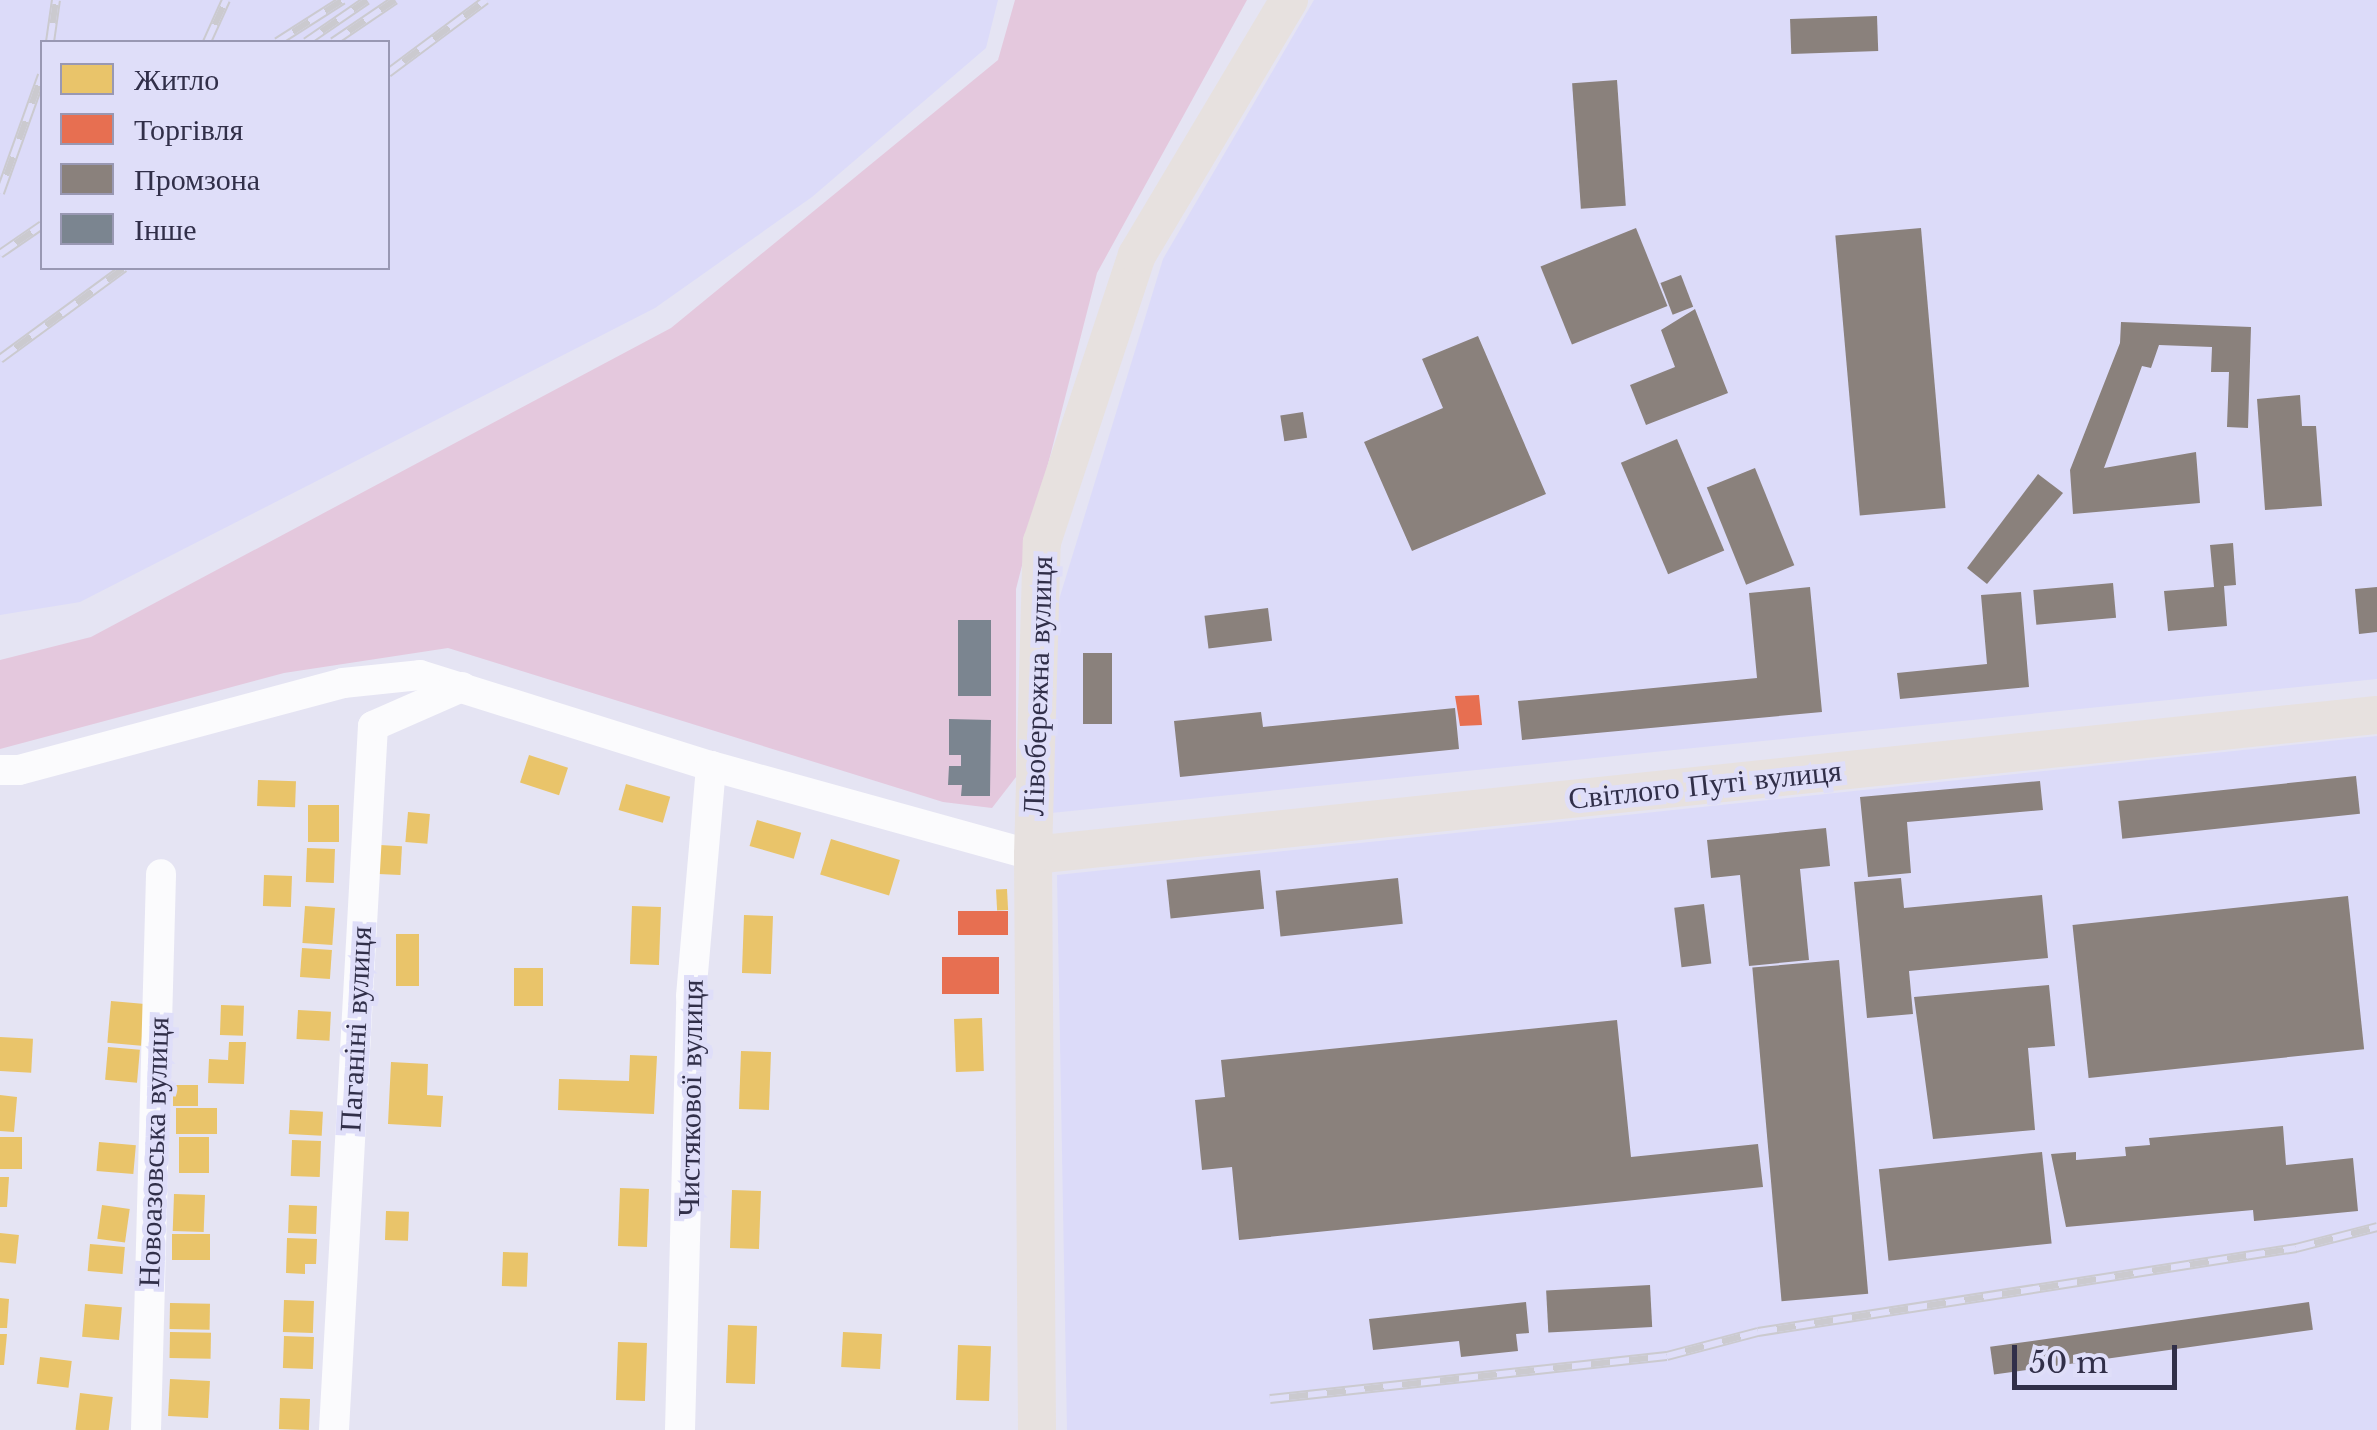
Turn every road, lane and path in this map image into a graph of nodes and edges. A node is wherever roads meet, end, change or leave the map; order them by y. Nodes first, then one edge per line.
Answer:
1 (1289, 0) edge
2 (462, 687) junction
3 (2377, 716) edge
4 (711, 766) junction
5 (0, 770) edge
6 (1033, 855) junction
7 (161, 874) dead end
8 (146, 1430) edge
9 (334, 1430) edge
10 (680, 1430) edge
11 (1037, 1430) edge

1 - 6 main road, Лівобережна вулиця
2 - 4 street
2 - 5 street
2 - 9 street, Паганіні вулиця
3 - 6 main road, Світлого Путі вулиця
4 - 6 street
4 - 10 street, Чистякової вулиця
6 - 11 main road, Лівобережна вулиця
7 - 8 street, Новоазовська вулиця

